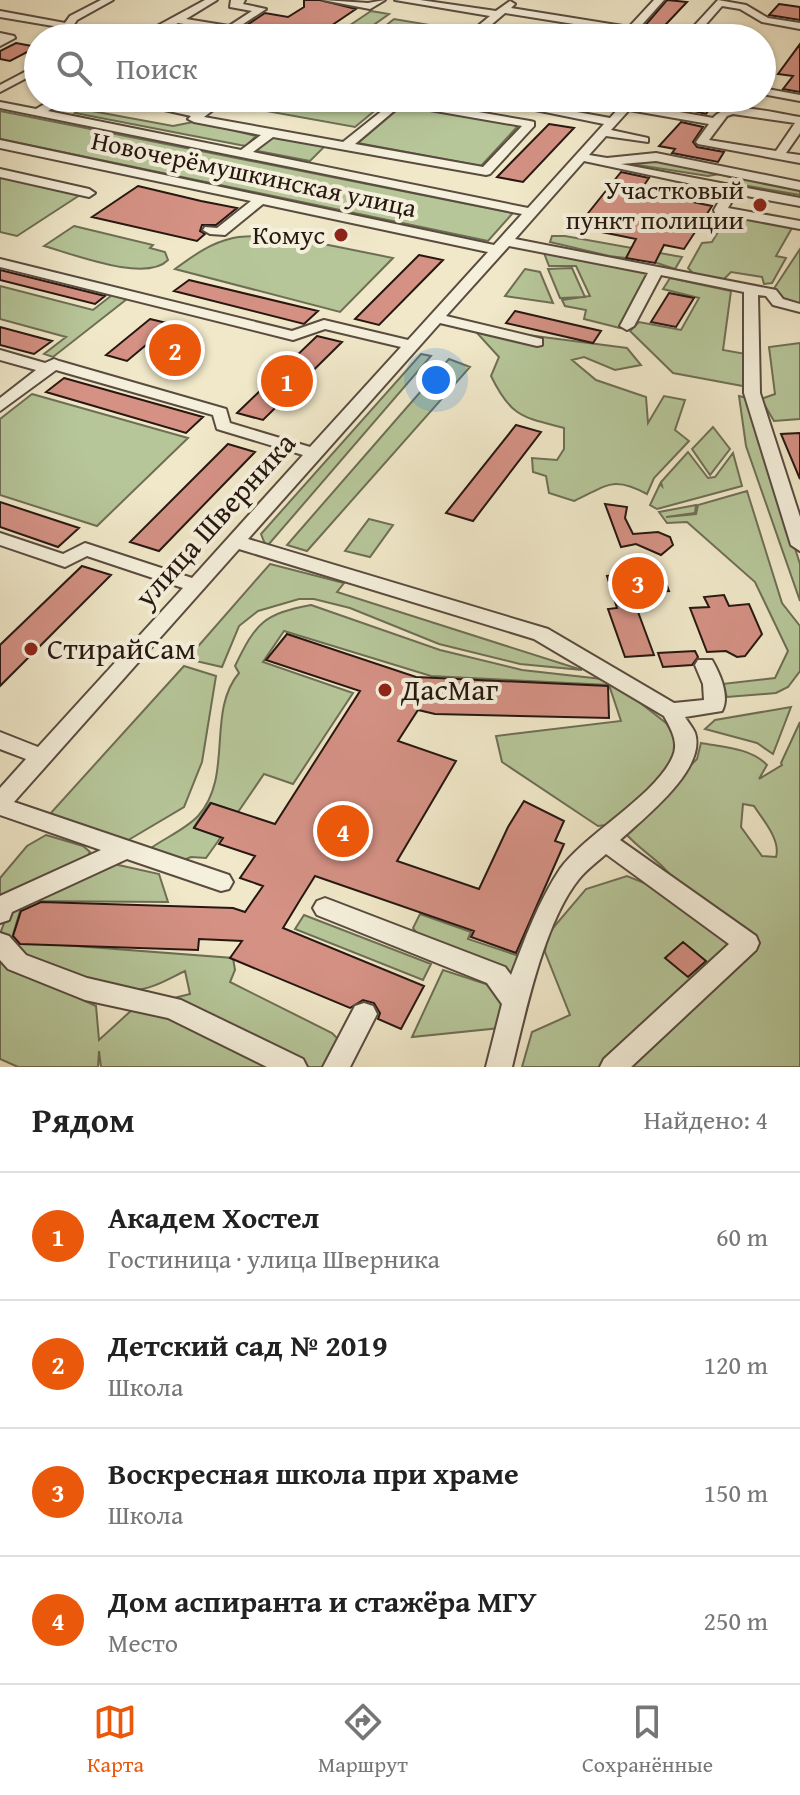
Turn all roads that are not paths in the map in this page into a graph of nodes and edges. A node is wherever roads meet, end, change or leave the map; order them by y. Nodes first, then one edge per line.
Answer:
1 (108, 0) edge
2 (212, 0) edge
3 (328, 0) edge
4 (380, 0) edge
5 (400, 0) edge
6 (516, 0) edge
7 (656, 0) edge
8 (722, 2) edge
9 (232, 5) edge
10 (194, 10) junction
11 (500, 12) junction
12 (2, 16) edge
13 (177, 20) junction
14 (55, 24) edge
15 (69, 24) edge
16 (170, 24) edge
17 (202, 24) joint
18 (238, 24) edge
19 (486, 24) edge
20 (570, 24) edge
21 (636, 24) edge
22 (701, 24) edge
23 (800, 26) edge
24 (0, 36) edge
25 (0, 43) edge
26 (24, 76) edge
27 (0, 89) edge
28 (776, 94) edge
29 (800, 98) edge
30 (0, 105) edge
31 (24, 110) edge
32 (32, 112) edge
33 (190, 112) edge
34 (204, 112) edge
35 (382, 112) edge
36 (467, 112) edge
37 (556, 112) joint
38 (621, 112) edge
39 (673, 112) edge
40 (728, 112) edge
41 (739, 112) edge
42 (37, 113) joint
43 (201, 114) junction
44 (612, 122) junction
45 (716, 122) junction
46 (800, 122) edge
47 (530, 124) junction
48 (603, 132) junction
49 (271, 133) junction
50 (644, 140) dead end
51 (0, 144) edge
52 (342, 144) junction
53 (243, 154) junction
54 (779, 155) junction
55 (580, 157) junction
56 (800, 159) edge
57 (607, 162) junction
58 (314, 164) dead end
59 (486, 171) junction
60 (0, 173) edge
61 (800, 186) edge
62 (733, 189) junction
63 (89, 193) dead end
64 (461, 198) junction
65 (260, 200) junction
66 (800, 202) edge
67 (531, 212) junction
68 (800, 225) edge
69 (210, 230) dead end
70 (501, 245) junction
71 (0, 263) edge
72 (657, 269) junction
73 (751, 289) junction
74 (800, 308) edge
75 (437, 318) junction
76 (627, 326) dead end
77 (537, 342) dead end
78 (412, 345) junction
79 (0, 355) edge
80 (48, 369) junction
81 (0, 406) edge
82 (316, 454) junction
83 (0, 539) edge
84 (237, 542) junction
85 (800, 545) edge
86 (197, 586) junction
87 (705, 665) dead end
88 (671, 711) junction
89 (0, 740) edge
90 (42, 757) junction
91 (0, 804) edge
92 (604, 840) junction
93 (126, 849) junction
94 (221, 882) dead end
95 (325, 908) dead end
96 (0, 913) edge
97 (0, 943) edge
98 (515, 1002) junction
99 (364, 1014) dead end
100 (294, 1067) edge
101 (336, 1067) edge
102 (499, 1067) edge
103 (613, 1067) edge

1 - 15 street
2 - 10 street
3 - 4 street
5 - 11 street
6 - 11 street
7 - 21 street
8 - 22 street
8 - 23 street
9 - 18 street
10 - 13 street
10 - 17 street
11 - 19 street
11 - 20 street
12 - 14 street
13 - 16 street
13 - 17 street
24 - 25 street
26 - 27 street
28 - 29 street
30 - 31 street, Новочерёмушкинская улица
32 - 42 street, Новочерёмушкинская улица
33 - 43 street
34 - 43 street
35 - 52 street
36 - 47 street
37 - 44 street
37 - 47 street
38 - 44 street, улица Шверника
39 - 45 street
40 - 45 street
41 - 46 street
42 - 53 street, Новочерёмушкинская улица
43 - 49 street
44 - 48 street, улица Шверника
45 - 54 street
46 - 54 street
47 - 59 street
48 - 50 street
48 - 55 street, улица Шверника
49 - 52 street
49 - 53 street
51 - 65 street, Новочерёмушкинская улица
52 - 58 street
52 - 59 street
53 - 64 street, Новочерёмушкинская улица
54 - 56 street
55 - 57 street
55 - 67 street, улица Шверника
57 - 61 street
57 - 62 street
59 - 64 street
60 - 63 street
62 - 66 street
62 - 68 street
64 - 67 street, Новочерёмушкинская улица
65 - 69 street
65 - 70 street, Новочерёмушкинская улица
67 - 70 street, улица Шверника
70 - 72 street, Новочерёмушкинская улица
70 - 75 street, улица Шверника
71 - 78 street
72 - 73 street, Новочерёмушкинская улица
72 - 76 street
73 - 74 street, Новочерёмушкинская улица
73 - 85 street
75 - 77 street
75 - 78 street, улица Шверника
78 - 82 street, улица Шверника
79 - 80 street
80 - 81 street
80 - 82 street
82 - 84 street, улица Шверника
83 - 86 street
84 - 86 street, улица Шверника
84 - 88 street
86 - 90 street, улица Шверника
87 - 88 street
88 - 92 street
89 - 90 street
90 - 91 street, улица Шверника
91 - 93 street
92 - 98 street
92 - 103 street
93 - 94 street
93 - 96 street
95 - 98 street
97 - 100 street
98 - 102 street
99 - 101 street

